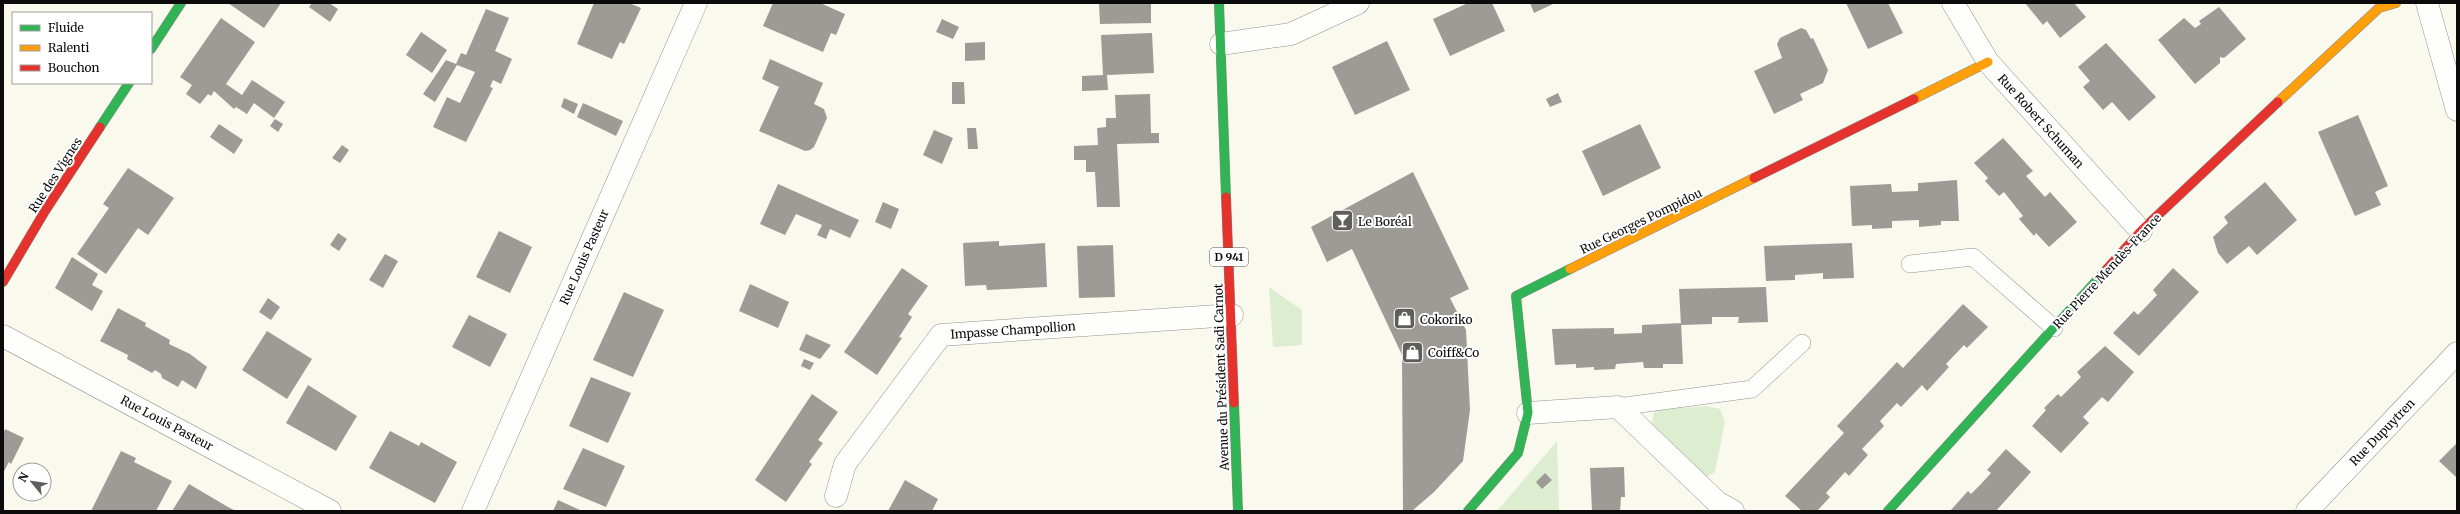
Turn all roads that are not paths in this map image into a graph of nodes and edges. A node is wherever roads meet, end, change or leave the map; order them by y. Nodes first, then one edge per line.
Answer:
1 (181, 3) edge
2 (696, 3) edge
3 (1219, 3) edge
4 (1358, 3) edge
5 (1953, 3) edge
6 (2396, 3) edge
7 (2427, 3) edge
8 (1221, 44) junction
9 (152, 47) edge
10 (1988, 62) junction
11 (128, 84) edge
12 (2457, 110) edge
13 (2141, 231) junction
14 (1910, 264) dead end
15 (3, 282) edge
16 (1232, 315) junction
17 (2054, 328) junction
18 (3, 336) edge
19 (1802, 343) dead end
20 (2457, 353) edge
21 (1618, 407) junction
22 (1528, 412) junction
23 (836, 496) dead end
24 (330, 511) edge
25 (473, 511) edge
26 (1238, 511) edge
27 (1468, 511) edge
28 (1733, 511) edge
29 (1888, 511) edge
30 (2307, 511) edge

1 - 9 street
2 - 25 street, Rue Louis Pasteur
3 - 8 street, Avenue du Président Sadi Carnot / D 941
4 - 8 street
5 - 10 street, Rue Robert Schuman
6 - 13 street, Rue Pierre Mendès-France
7 - 12 street
8 - 16 street, Avenue du Président Sadi Carnot / D 941
10 - 13 street, Rue Robert Schuman
10 - 22 street, Rue Georges Pompidou
11 - 15 street, Rue des Vignes
13 - 17 street, Rue Pierre Mendès-France
14 - 17 lane
16 - 23 street, Impasse Champollion
16 - 26 street, Avenue du Président Sadi Carnot / D 941
17 - 29 street, Rue Pierre Mendès-France
18 - 24 street, Rue Louis Pasteur
19 - 21 lane
20 - 30 street, Rue Dupuytren
21 - 22 street
21 - 28 street
22 - 27 street, Rue Georges Pompidou

